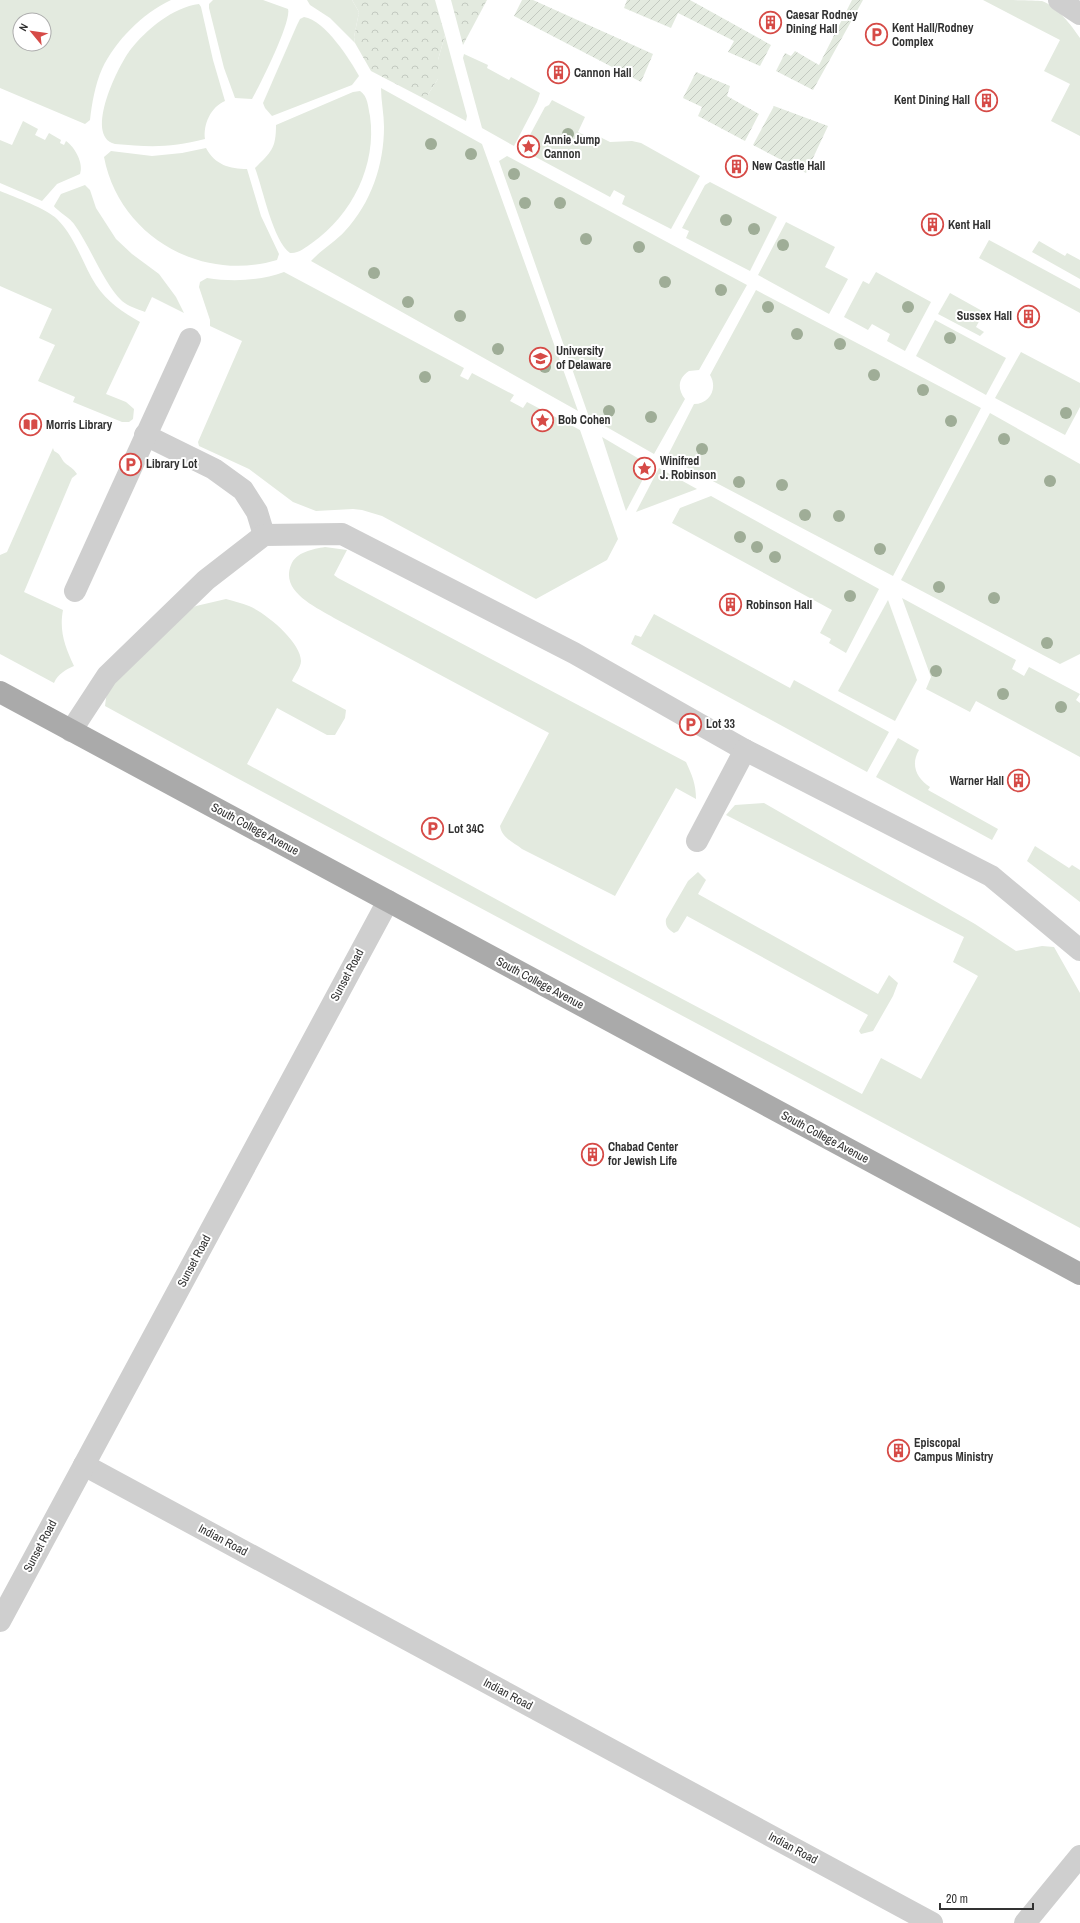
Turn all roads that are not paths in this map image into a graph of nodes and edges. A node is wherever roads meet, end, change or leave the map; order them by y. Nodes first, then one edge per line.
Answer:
1 (1060, 0) edge
2 (1080, 14) edge
3 (190, 339) dead end
4 (145, 436) junction
5 (264, 535) junction
6 (74, 591) dead end
7 (0, 692) edge
8 (71, 730) junction
9 (744, 750) junction
10 (696, 841) dead end
11 (388, 900) junction
12 (1076, 942) edge
13 (1080, 1274) edge
14 (84, 1465) junction
15 (0, 1621) edge
16 (1080, 1856) edge
17 (932, 1923) edge
18 (1024, 1923) edge

1 - 2 street
3 - 4 street
4 - 5 street
4 - 6 street
5 - 8 street
5 - 9 street
7 - 8 main road, South College Avenue
8 - 11 main road, South College Avenue
9 - 10 street
9 - 12 street
11 - 13 main road, South College Avenue
11 - 14 street, Sunset Road
14 - 15 street, Sunset Road
14 - 17 street, Indian Road
16 - 18 street

